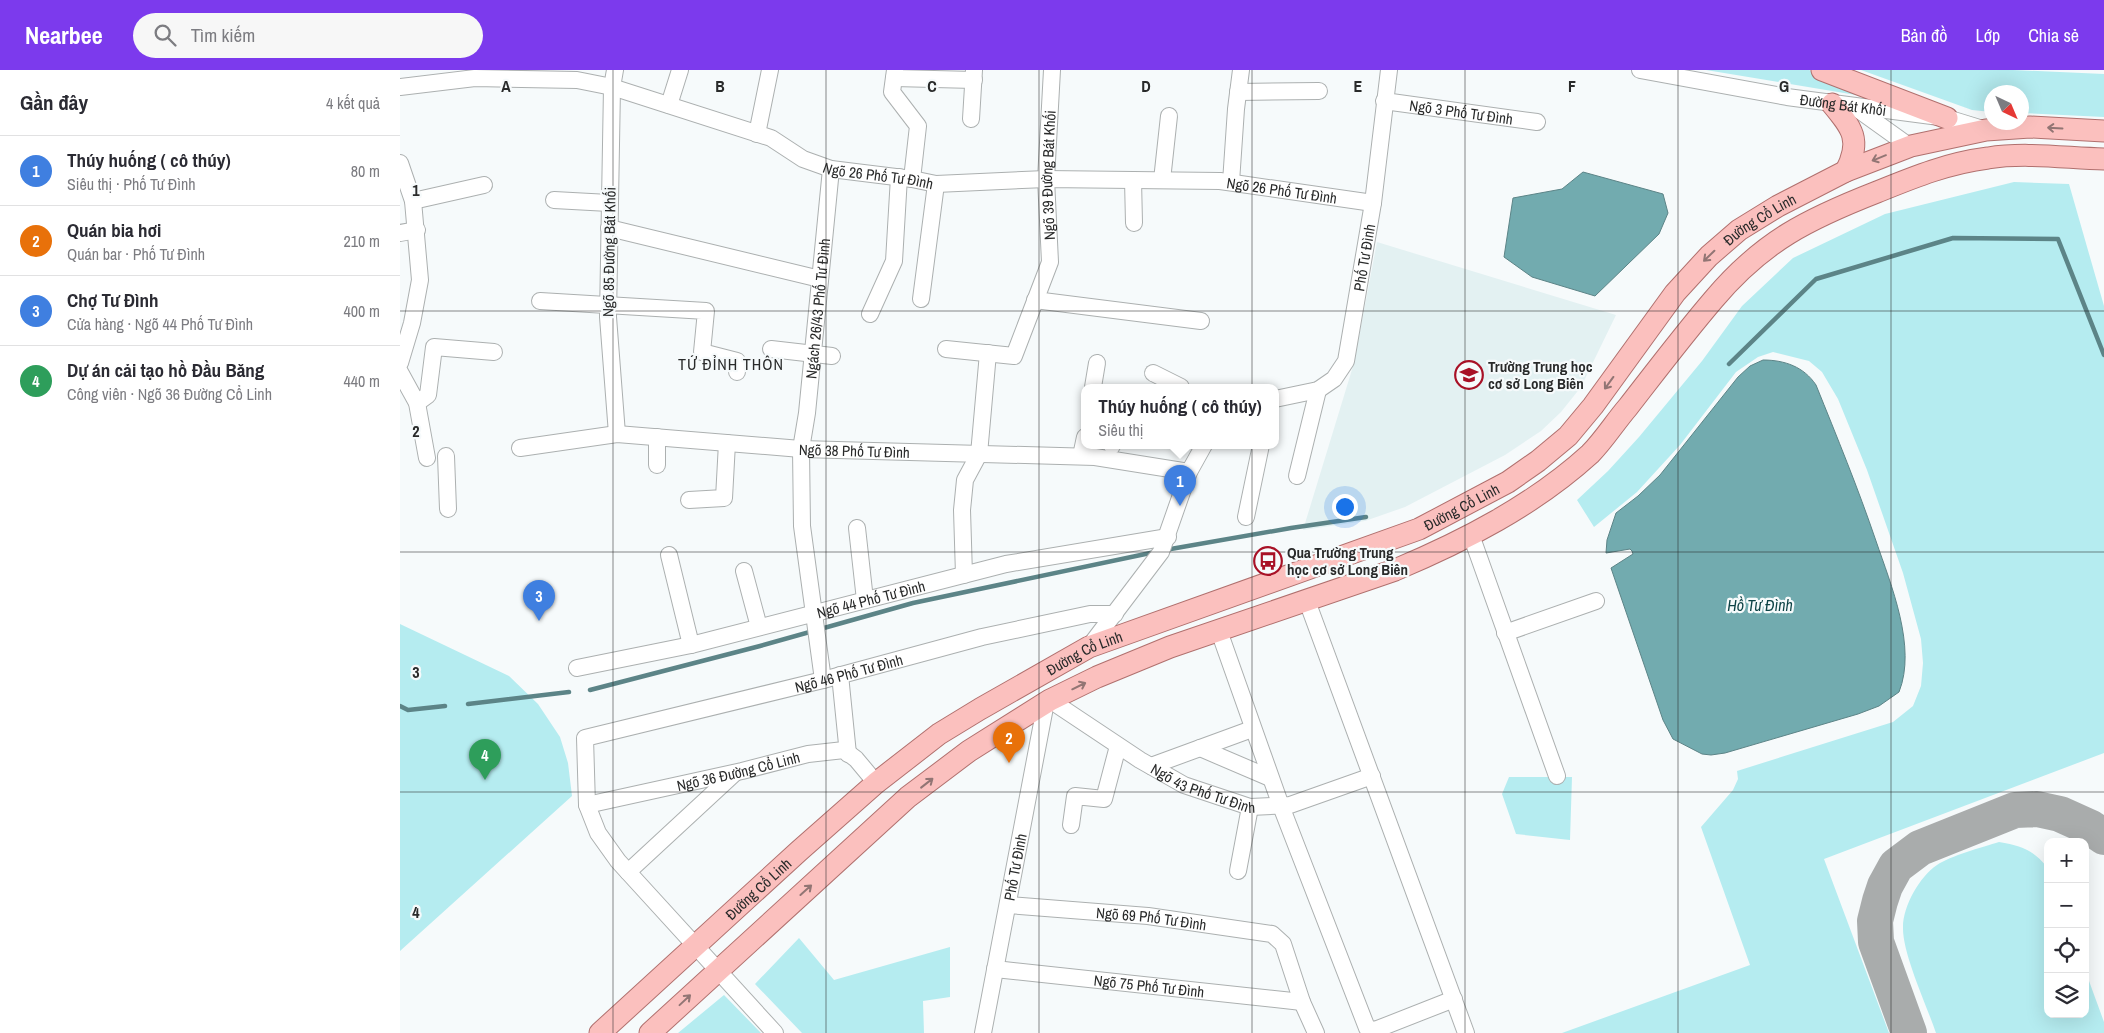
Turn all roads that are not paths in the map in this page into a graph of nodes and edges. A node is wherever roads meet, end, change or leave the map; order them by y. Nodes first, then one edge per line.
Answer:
1 (615, 70) edge
2 (680, 70) edge
3 (770, 70) edge
4 (1052, 70) edge
5 (1241, 70) edge
6 (1389, 70) edge
7 (1640, 70) edge
8 (1822, 70) edge
9 (895, 74) edge
10 (463, 75) edge
11 (974, 75) edge
12 (400, 87) edge
13 (612, 87) junction
14 (1238, 92) junction
15 (1319, 92) dead end
16 (1384, 101) junction
17 (1832, 104) junction
18 (669, 105) junction
19 (1855, 107) junction
20 (1168, 116) dead end
21 (1947, 118) junction
22 (971, 119) dead end
23 (1537, 122) dead end
24 (2029, 127) edge
25 (1984, 129) edge
26 (1986, 130) edge
27 (2104, 131) edge
28 (757, 134) junction
29 (1909, 146) junction
30 (2104, 159) edge
31 (400, 163) edge
32 (831, 169) junction
33 (1846, 171) junction
34 (906, 178) junction
35 (1046, 179) junction
36 (1133, 180) junction
37 (1162, 180) junction
38 (1231, 182) junction
39 (936, 184) junction
40 (484, 185) dead end
41 (554, 200) dead end
42 (413, 201) junction
43 (609, 203) junction
44 (1373, 203) junction
45 (1134, 223) dead end
46 (609, 228) junction
47 (417, 230) junction
48 (400, 234) edge
49 (820, 279) junction
50 (921, 299) dead end
51 (1035, 300) junction
52 (540, 302) dead end
53 (608, 304) junction
54 (870, 314) dead end
55 (1200, 321) dead end
56 (771, 349) dead end
57 (946, 350) dead end
58 (494, 352) dead end
59 (988, 353) junction
60 (813, 355) junction
61 (832, 356) dead end
62 (400, 363) edge
63 (1097, 363) dead end
64 (400, 372) edge
65 (737, 372) dead end
66 (1153, 373) dead end
67 (1094, 384) edge
68 (1175, 384) edge
69 (1318, 390) junction
70 (1279, 398) edge
71 (417, 403) junction
72 (617, 434) junction
73 (657, 437) junction
74 (727, 443) junction
75 (520, 448) dead end
76 (801, 449) junction
77 (1083, 449) edge
78 (1202, 449) edge
79 (1260, 449) edge
80 (979, 454) junction
81 (446, 456) dead end
82 (1082, 456) junction
83 (427, 458) dead end
84 (657, 465) dead end
85 (1189, 472) junction
86 (1297, 476) dead end
87 (690, 500) dead end
88 (448, 509) dead end
89 (1246, 517) dead end
90 (857, 528) dead end
91 (1470, 535) junction
92 (1384, 542) junction
93 (1165, 544) junction
94 (669, 555) dead end
95 (1395, 570) junction
96 (744, 571) dead end
97 (964, 574) junction
98 (865, 600) junction
99 (1308, 601) junction
100 (1596, 601) dead end
101 (1115, 614) junction
102 (814, 617) junction
103 (759, 628) junction
104 (1219, 631) junction
105 (1505, 633) junction
106 (691, 644) junction
107 (1089, 647) junction
108 (577, 668) dead end
109 (840, 675) junction
110 (823, 680) junction
111 (1048, 701) junction
112 (1252, 729) junction
113 (1118, 746) junction
114 (1200, 748) junction
115 (848, 754) junction
116 (1151, 766) junction
117 (736, 772) junction
118 (1372, 776) junction
119 (1557, 776) dead end
120 (1270, 778) junction
121 (876, 783) junction
122 (587, 805) junction
123 (1281, 806) junction
124 (1250, 807) junction
125 (1071, 825) dead end
126 (1238, 871) dead end
127 (628, 872) junction
128 (1008, 905) junction
129 (695, 946) junction
130 (995, 969) junction
131 (717, 971) junction
132 (1454, 999) junction
133 (1302, 1002) junction
134 (1372, 1032) edge
135 (600, 1033) edge
136 (650, 1033) edge
137 (775, 1033) edge
138 (983, 1033) edge
139 (1316, 1033) edge
140 (1466, 1033) edge

1 - 13 street, Ngõ 85 Đường Bát Khối
2 - 18 street
3 - 28 street
4 - 35 street, Ngõ 39 Đường Bát Khối
5 - 14 street
6 - 16 street, Phố Tư Đình
7 - 17 street, Đường Bát Khối
8 - 21 main road
9 - 11 street
9 - 34 street
10 - 12 street, Ngõ 26 Phố Tư Đình
10 - 13 street, Ngõ 26 Phố Tư Đình
11 - 22 street
13 - 18 street, Ngõ 26 Phố Tư Đình
13 - 43 street, Ngõ 85 Đường Bát Khối
14 - 15 street
14 - 38 street
16 - 23 street, Ngõ 3 Phố Tư Đình
16 - 44 street, Phố Tư Đình
17 - 19 street, Đường Bát Khối
17 - 33 main road
18 - 28 street, Ngõ 26 Phố Tư Đình
19 - 21 street, Đường Bát Khối
19 - 29 street
20 - 37 street
21 - 25 street, Đường Bát Khối
27 -> 24 main road, Đường Cổ Linh
26 - 29 main road, Đường Cổ Linh
28 - 32 street, Ngõ 26 Phố Tư Đình
29 -> 33 main road, Đường Cổ Linh
30 - 91 main road, Đường Cổ Linh
31 - 42 street
32 - 34 street, Ngõ 26 Phố Tư Đình
32 - 49 street, Ngách 26/43 Phố Tư Đình
33 -> 92 main road, Đường Cổ Linh
34 - 39 street, Ngõ 26 Phố Tư Đình
34 - 54 street
35 - 36 street, Ngõ 26 Phố Tư Đình
35 - 39 street, Ngõ 26 Phố Tư Đình
35 - 51 street, Ngõ 39 Đường Bát Khối
36 - 37 street, Ngõ 26 Phố Tư Đình
36 - 45 street
37 - 38 street, Ngõ 26 Phố Tư Đình
38 - 44 street, Ngõ 26 Phố Tư Đình
39 - 50 street
40 - 42 street
41 - 43 street
42 - 47 street
43 - 46 street, Ngõ 85 Đường Bát Khối
44 - 69 street, Phố Tư Đình
46 - 49 street
46 - 53 street, Ngõ 85 Đường Bát Khối
47 - 48 street
47 - 62 street
49 - 60 street, Ngách 26/43 Phố Tư Đình
51 - 55 street
51 - 59 street, Ngõ 39 Đường Bát Khối
52 - 53 street
53 - 65 street
53 - 72 street, Ngõ 85 Đường Bát Khối
56 - 60 street
57 - 59 street, Ngõ 39 Đường Bát Khối
58 - 71 street
59 - 80 street
60 - 61 street
60 - 76 street, Ngách 26/43 Phố Tư Đình
63 - 67 street
64 - 71 street
66 - 68 street
69 - 70 street, Phố Tư Đình
69 - 86 street
71 - 83 street
72 - 73 street, Ngõ 38 Phố Tư Đình
72 - 75 street, Ngõ 38 Phố Tư Đình
73 - 74 street, Ngõ 38 Phố Tư Đình
73 - 84 street
74 - 76 street, Ngõ 38 Phố Tư Đình
74 - 87 street
76 - 80 street, Ngõ 38 Phố Tư Đình
76 - 102 street, Ngách 26/43 Phố Tư Đình
77 - 82 street
78 - 85 street
79 - 89 street
80 - 82 street, Ngõ 38 Phố Tư Đình
80 - 97 street
81 - 88 street
82 - 85 street, Ngõ 38 Phố Tư Đình
85 - 93 street
90 - 98 street
91 - 95 main road, Đường Cổ Linh
91 - 105 street
92 - 95 main road
92 - 107 main road, Đường Cổ Linh
93 - 97 street, Ngõ 44 Phố Tư Đình
93 - 101 street
94 - 106 street
95 - 99 main road, Đường Cổ Linh
96 - 103 street
97 - 98 street, Ngõ 44 Phố Tư Đình
98 - 102 street, Ngõ 44 Phố Tư Đình
99 - 104 main road, Đường Cổ Linh
99 - 118 street
100 - 105 street
101 - 107 street
101 - 109 street, Ngõ 46 Phố Tư Đình
102 - 103 street, Ngõ 44 Phố Tư Đình
102 - 110 street, Ngách 26/43 Phố Tư Đình
103 - 106 street, Ngõ 44 Phố Tư Đình
111 -> 104 main road, Đường Cổ Linh
104 - 112 street
105 - 119 street
106 - 108 street, Ngõ 44 Phố Tư Đình
107 - 121 main road, Đường Cổ Linh
109 - 110 street, Ngõ 46 Phố Tư Đình
109 - 115 street
110 - 122 street, Ngõ 46 Phố Tư Đình
111 - 113 street, Ngõ 43 Phố Tư Đình
111 - 128 street, Phố Tư Đình
131 -> 111 main road, Đường Cổ Linh
112 - 114 street
112 - 120 street
113 - 116 street, Ngõ 43 Phố Tư Đình
113 - 125 street
114 - 116 street
114 - 120 street
115 - 117 street, Ngõ 36 Đường Cổ Linh
115 - 121 street
116 - 124 street, Ngõ 43 Phố Tư Đình
117 - 122 street, Ngõ 36 Đường Cổ Linh
117 - 127 street
118 - 123 street, Ngõ 43 Phố Tư Đình
118 - 132 street
120 - 123 street
121 - 129 main road, Đường Cổ Linh
122 - 127 street
123 - 124 street, Ngõ 43 Phố Tư Đình
123 - 134 street
124 - 126 street
127 - 129 street
128 - 130 street, Phố Tư Đình
128 - 133 street, Ngõ 69 Phố Tư Đình
129 - 131 street
129 - 135 main road, Đường Cổ Linh
130 - 133 street, Ngõ 75 Phố Tư Đình
130 - 138 street, Phố Tư Đình
136 -> 131 main road, Đường Cổ Linh
131 - 137 street
132 - 134 street
132 - 140 street
133 - 139 street

